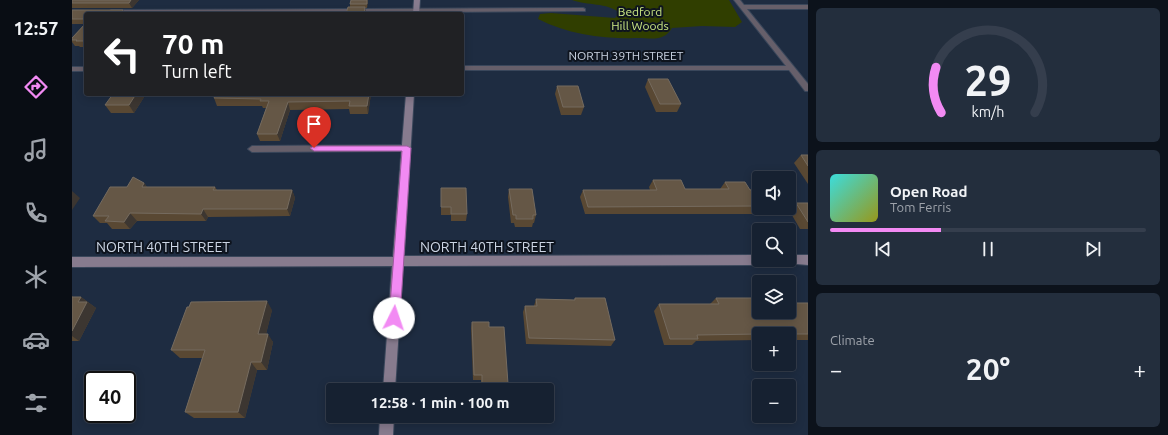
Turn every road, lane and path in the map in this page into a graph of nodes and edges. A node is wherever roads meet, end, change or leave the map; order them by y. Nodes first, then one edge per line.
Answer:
1 (417, 0) edge
2 (736, 0) edge
3 (742, 7) junction
4 (808, 7) edge
5 (583, 10) dead end
6 (103, 12) edge
7 (416, 12) edge
8 (464, 68) edge
9 (791, 68) junction
10 (72, 69) edge
11 (84, 69) edge
12 (808, 89) edge
13 (410, 96) edge
14 (407, 148) junction
15 (252, 149) dead end
16 (752, 260) edge
17 (796, 260) edge
18 (808, 260) edge
19 (399, 261) junction
20 (72, 262) edge
21 (390, 383) edge
22 (387, 423) edge
23 (386, 435) edge

1 - 7 street
2 - 3 street
3 - 4 street
3 - 9 street
5 - 7 lane
6 - 7 lane
8 - 9 street, NORTH 39TH STREET
9 - 12 street
10 - 11 street
13 - 14 street
14 - 15 lane
14 - 19 street
16 - 19 street, NORTH 40TH STREET
17 - 18 street
19 - 20 street, NORTH 40TH STREET
19 - 21 street
22 - 23 street

